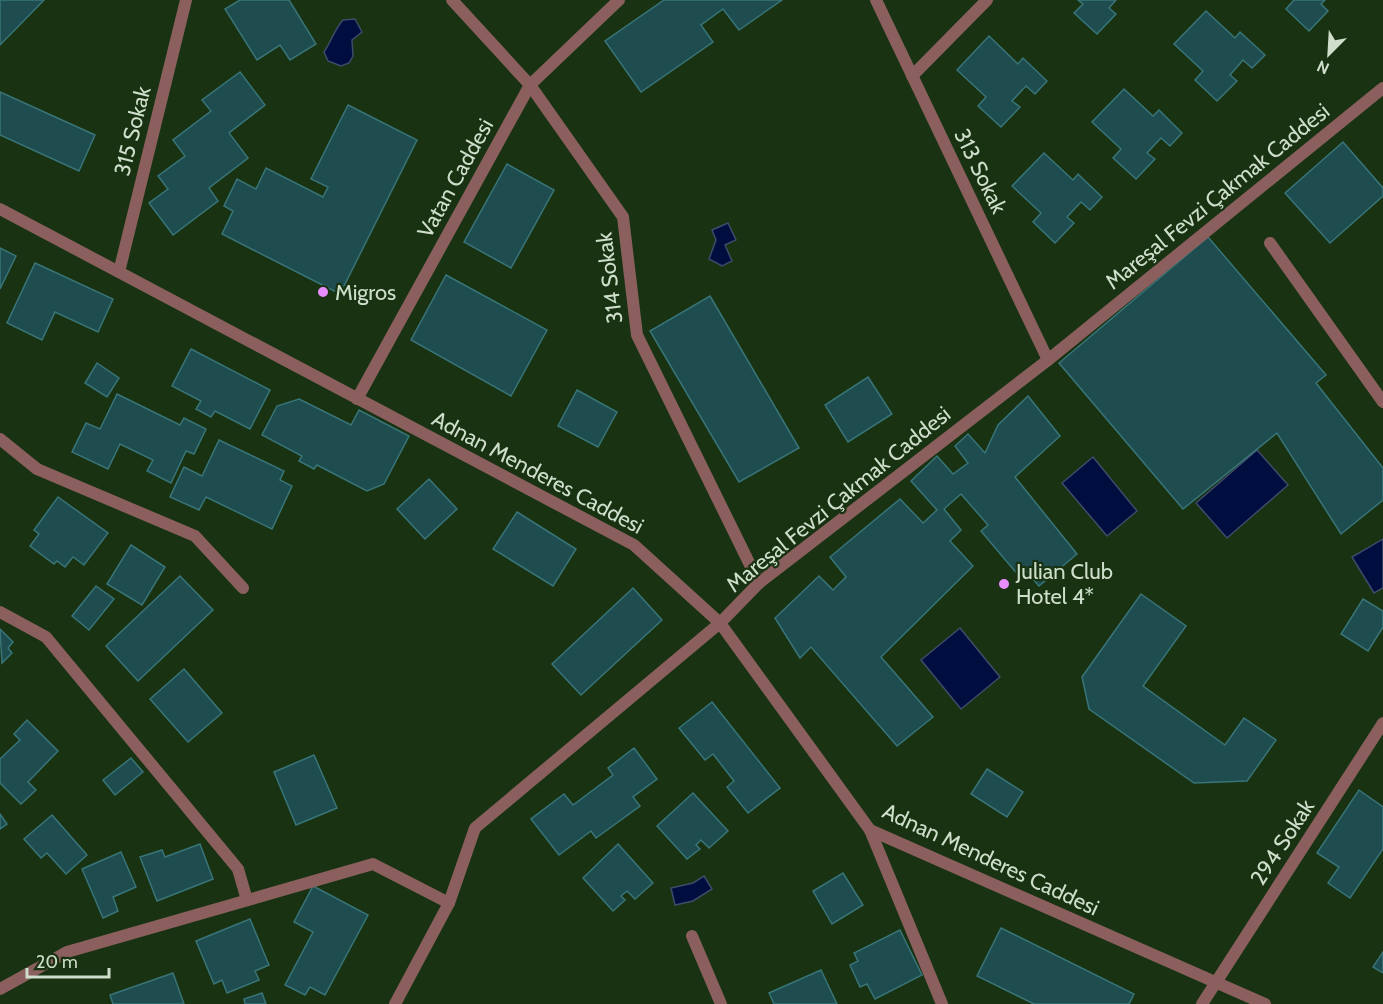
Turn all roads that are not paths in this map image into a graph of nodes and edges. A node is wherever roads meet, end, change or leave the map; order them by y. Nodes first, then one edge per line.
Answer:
1 (186, 0) edge
2 (452, 0) edge
3 (619, 0) edge
4 (876, 0) edge
5 (987, 0) edge
6 (912, 76) junction
7 (530, 85) junction
8 (1383, 88) edge
9 (0, 209) edge
10 (1270, 243) dead end
11 (119, 272) junction
12 (1048, 360) junction
13 (357, 399) junction
14 (1383, 402) edge
15 (0, 439) edge
16 (759, 583) junction
17 (243, 588) dead end
18 (0, 612) edge
19 (720, 622) junction
20 (1383, 723) edge
21 (870, 830) junction
22 (248, 900) junction
23 (449, 903) junction
24 (692, 936) dead end
25 (1216, 984) junction
26 (0, 989) edge
27 (395, 1004) edge
28 (721, 1004) edge
29 (942, 1004) edge
30 (1202, 1004) edge
31 (1265, 1004) edge

1 - 11 street, 315 Sokak
2 - 7 street, 314 Sokak
3 - 7 street, Vatan Caddesi
4 - 6 street, 313 Sokak
5 - 6 street
6 - 12 street, 313 Sokak
7 - 13 street, Vatan Caddesi
7 - 16 street, 314 Sokak
8 - 12 street, Mareşal Fevzi Çakmak Caddesi
9 - 11 street, Adnan Menderes Caddesi
10 - 14 street
11 - 13 street, Adnan Menderes Caddesi
12 - 16 street, Mareşal Fevzi Çakmak Caddesi
13 - 19 street, Adnan Menderes Caddesi
15 - 17 street
16 - 19 street, Mareşal Fevzi Çakmak Caddesi
18 - 22 street
19 - 21 street, Adnan Menderes Caddesi
19 - 23 street, Mareşal Fevzi Çakmak Caddesi
20 - 25 street, 294 Sokak
21 - 25 street, Adnan Menderes Caddesi
21 - 29 street
22 - 23 street
22 - 26 street
23 - 27 street, Mareşal Fevzi Çakmak Caddesi
24 - 28 street
25 - 30 street, 294 Sokak
25 - 31 street, Adnan Menderes Caddesi

